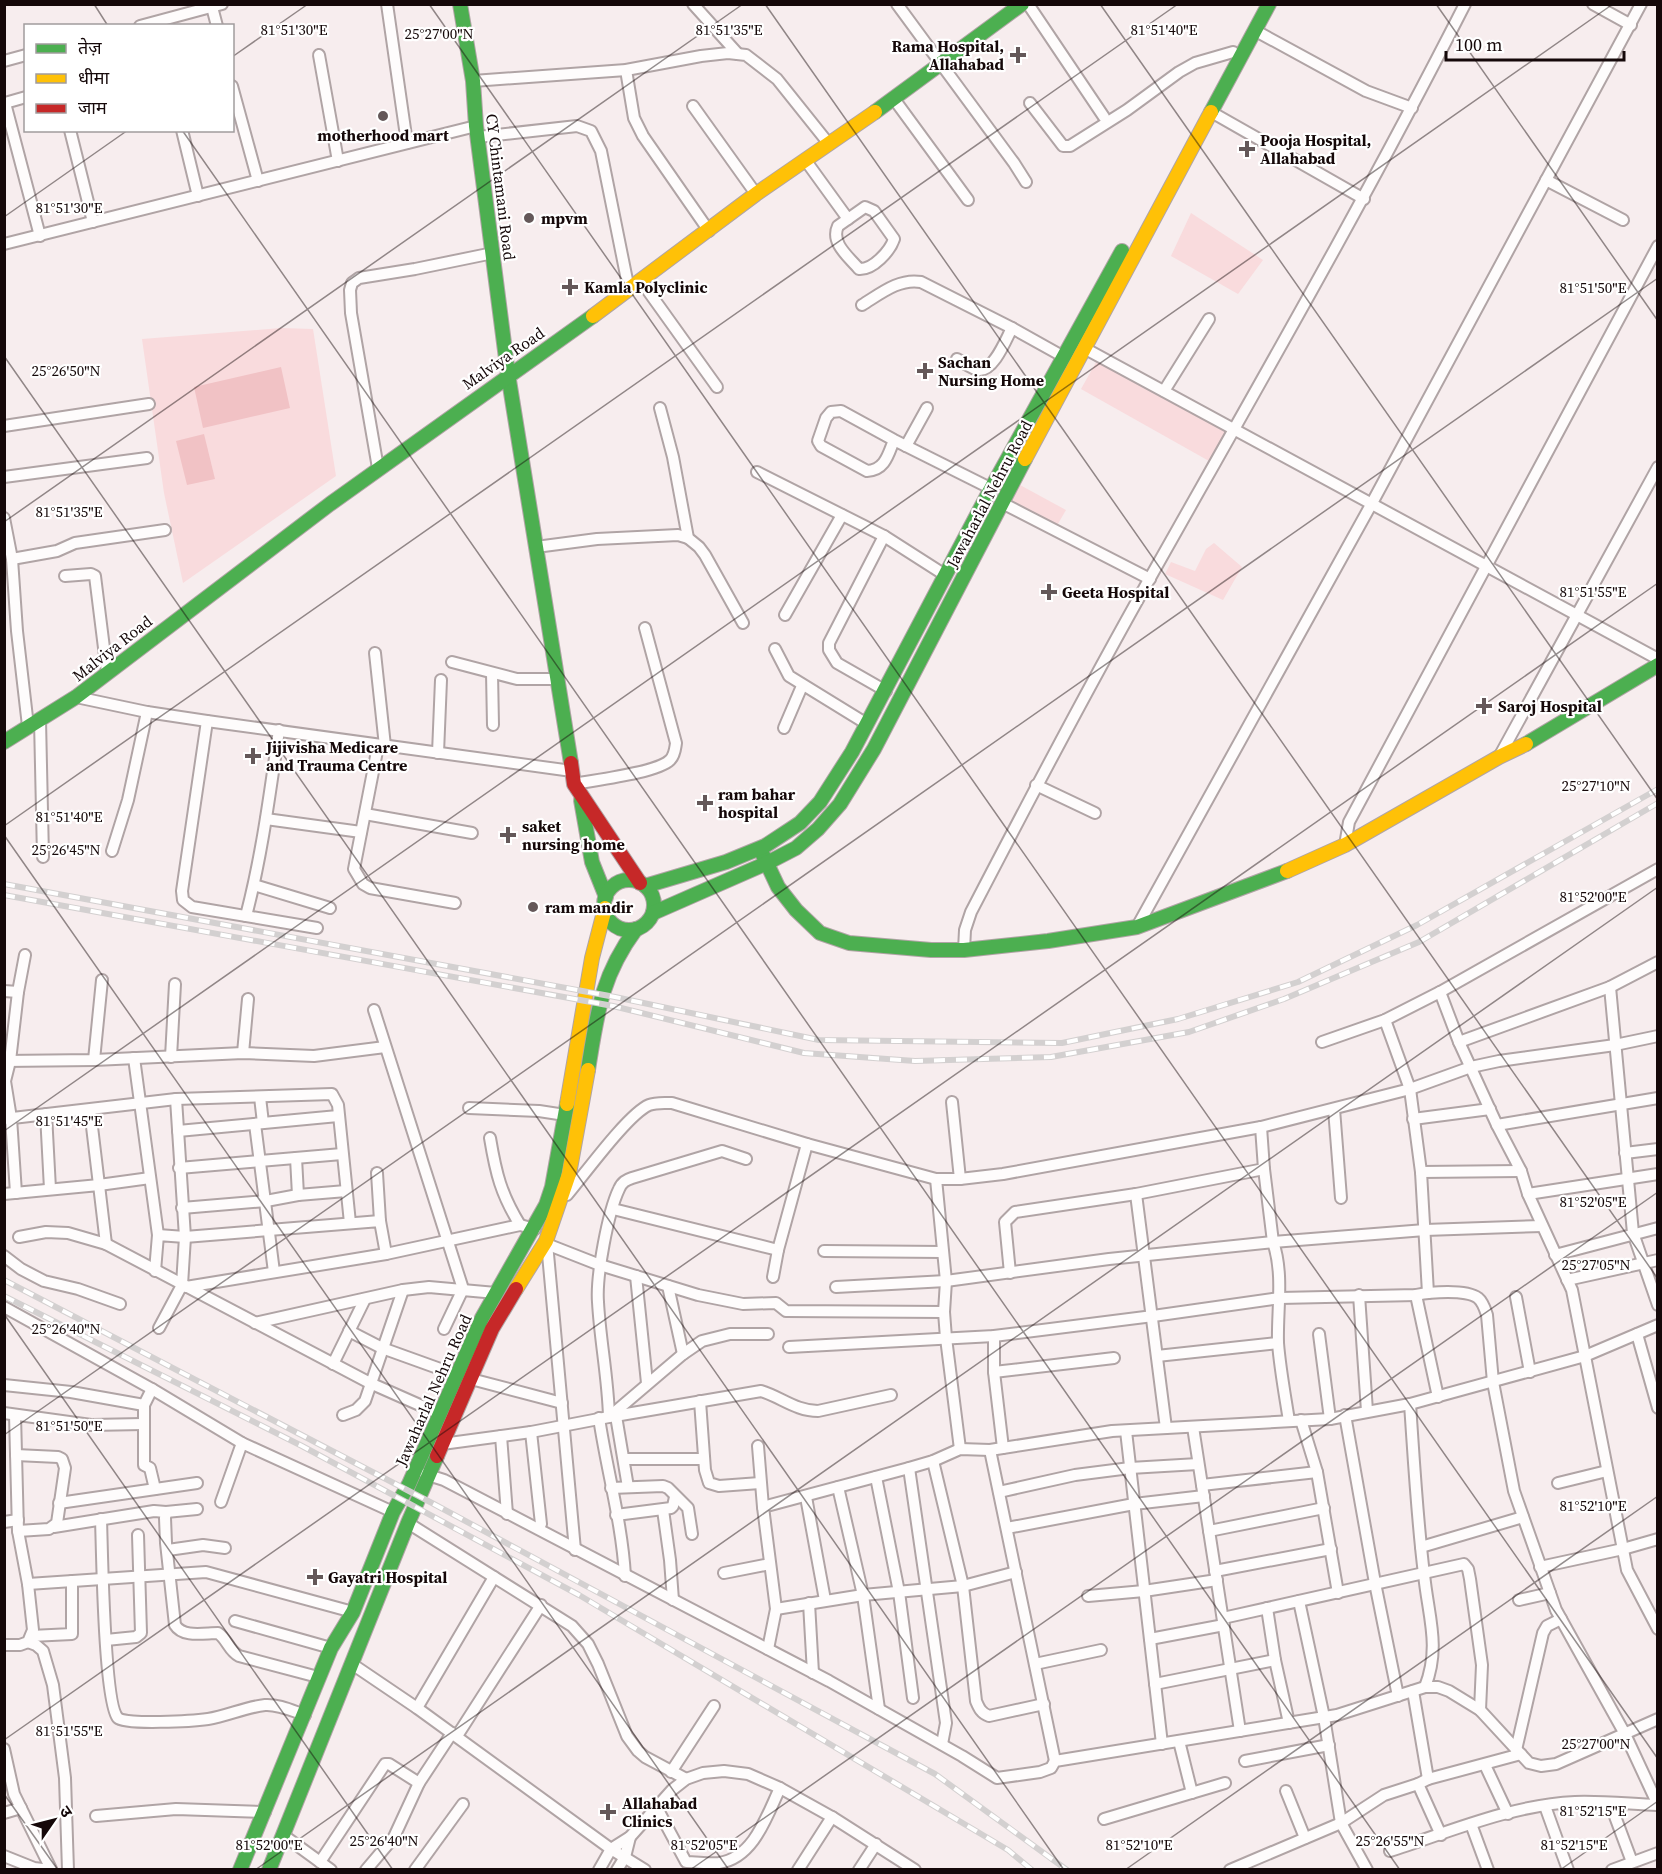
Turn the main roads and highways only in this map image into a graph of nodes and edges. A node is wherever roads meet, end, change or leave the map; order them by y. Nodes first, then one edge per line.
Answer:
1 (460, 4) edge
2 (1256, 4) edge
3 (1269, 4) edge
4 (1014, 7) edge
5 (508, 374) junction
6 (1658, 665) edge
7 (4, 742) edge
8 (575, 783) junction
9 (759, 848) junction
10 (767, 863) junction
11 (643, 884) junction
12 (605, 902) junction
13 (653, 913) junction
14 (636, 929) junction
15 (421, 1473) junction
16 (334, 1643) junction
17 (240, 1869) edge
18 (253, 1869) edge
19 (269, 1869) edge

1 - 5 main road, CY Chintamani Road
2 - 9 main road, Jawaharlal Nehru Road
3 - 10 main road, Jawaharlal Nehru Road
4 - 5 main road, Malviya Road
5 - 7 main road, Malviya Road
5 - 8 main road, CY Chintamani Road
6 - 10 main road
8 - 11 main road
8 - 12 main road, CY Chintamani Road
9 - 10 main road
9 - 11 main road, Jawaharlal Nehru Road
10 - 13 main road, Jawaharlal Nehru Road
11 - 12 main road, Jawaharlal Nehru Road
11 - 13 main road
12 - 14 main road
12 - 15 main road, Jawaharlal Nehru Road
13 - 14 main road, Jawaharlal Nehru Road
14 - 15 main road, Jawaharlal Nehru Road
15 - 16 main road, Jawaharlal Nehru Road
15 - 19 main road, Jawaharlal Nehru Road
16 - 17 main road, Jawaharlal Nehru Road
16 - 18 main road

